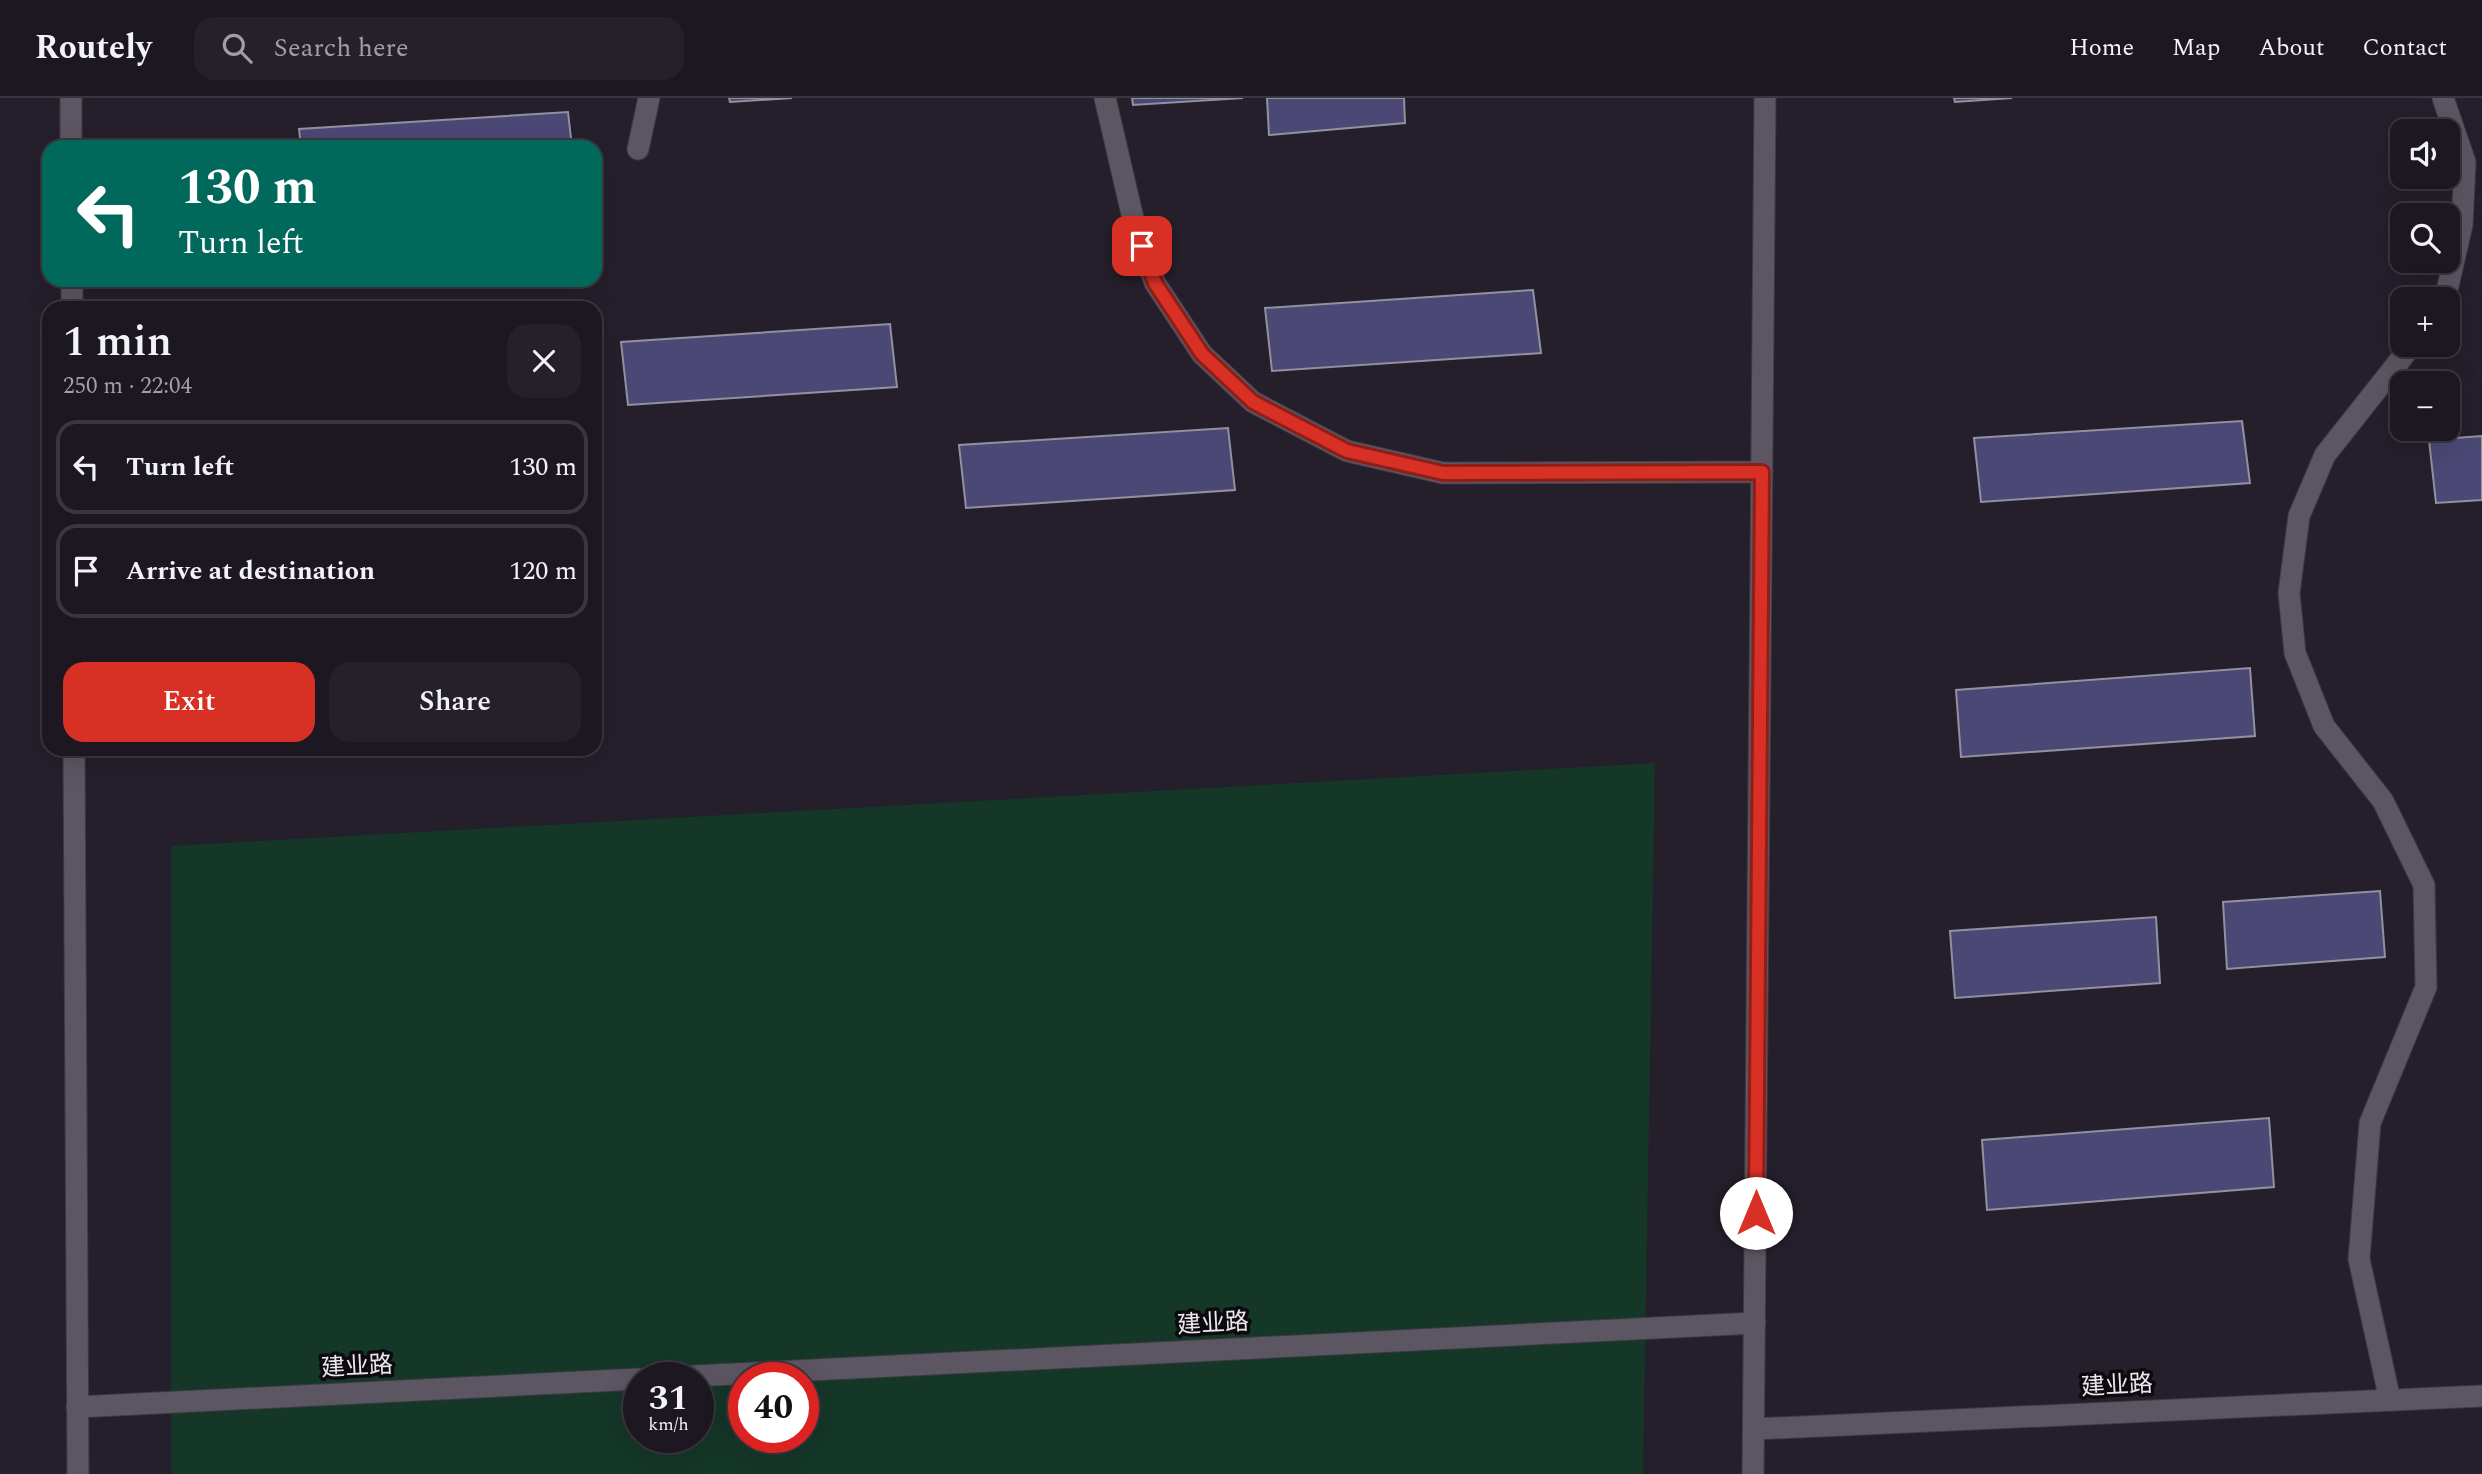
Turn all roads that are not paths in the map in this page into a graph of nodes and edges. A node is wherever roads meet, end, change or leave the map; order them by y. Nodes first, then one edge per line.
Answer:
1 (71, 98) edge
2 (649, 98) edge
3 (1105, 98) edge
4 (1765, 98) edge
5 (2443, 98) edge
6 (71, 140) edge
7 (638, 149) dead end
8 (2448, 287) edge
9 (2403, 357) edge
10 (1762, 472) junction
11 (74, 756) edge
12 (1755, 1323) junction
13 (714, 1375) edge
14 (623, 1380) edge
15 (2482, 1396) edge
16 (2390, 1400) junction
17 (77, 1407) junction
18 (1754, 1429) junction
19 (78, 1474) edge
20 (1753, 1474) edge

1 - 6 street
2 - 7 street
3 - 10 street
4 - 10 street
5 - 8 street
9 - 16 street
10 - 12 street
11 - 17 street
12 - 13 street, 建业路
12 - 18 street
14 - 17 street, 建业路
15 - 16 street, 建业路
16 - 18 street, 建业路
17 - 19 street
18 - 20 street

